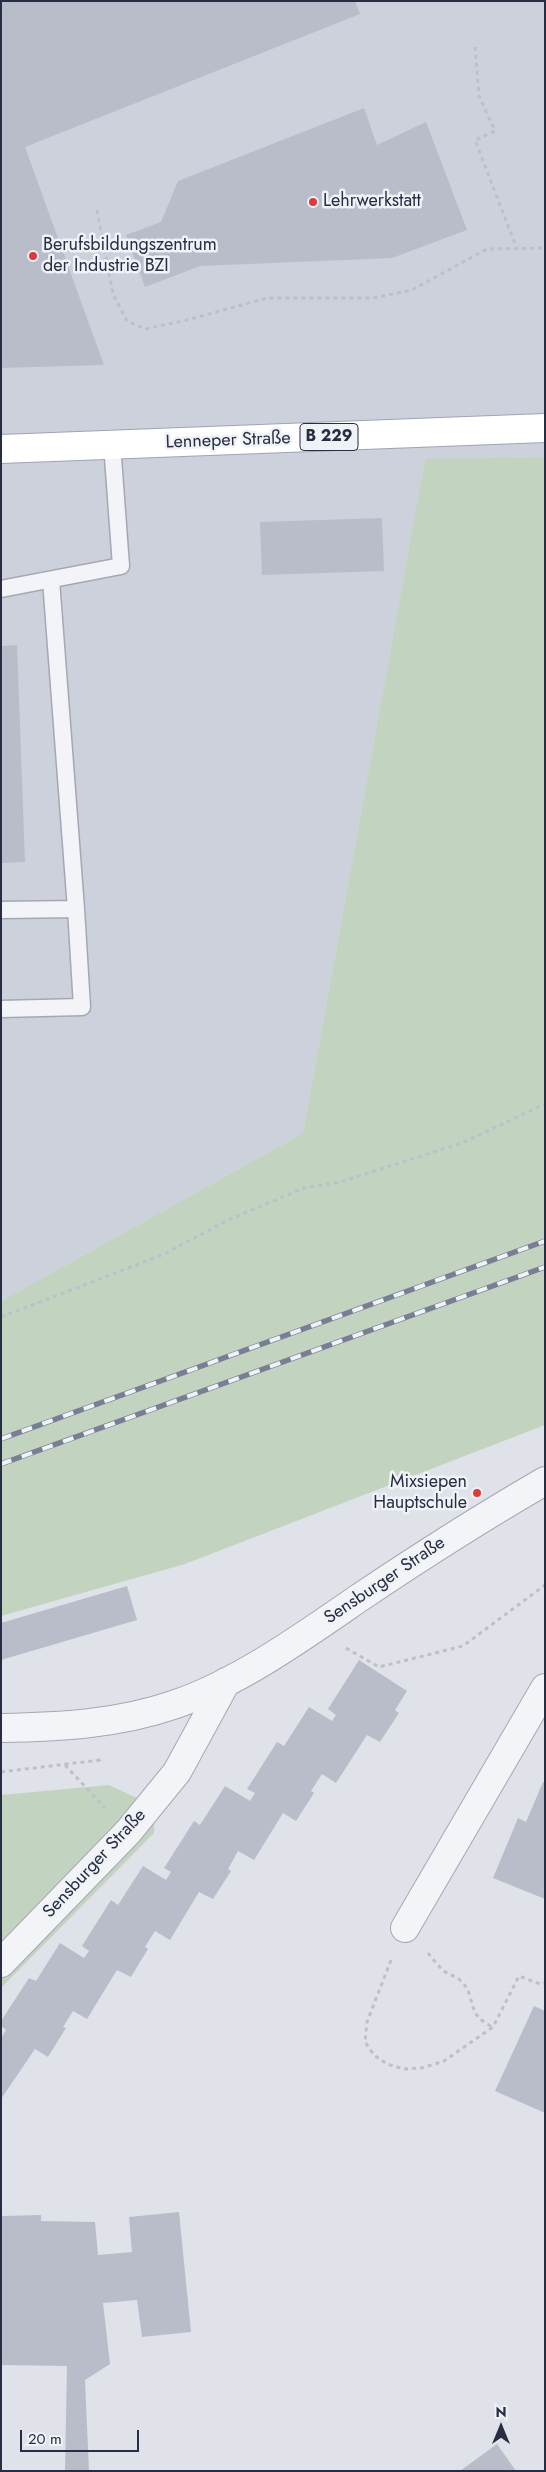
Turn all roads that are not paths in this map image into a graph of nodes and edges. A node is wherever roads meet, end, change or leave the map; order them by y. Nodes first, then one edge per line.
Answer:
1 (545, 428) edge
2 (112, 444) junction
3 (1, 449) edge
4 (51, 580) junction
5 (1, 589) edge
6 (76, 909) junction
7 (1, 910) edge
8 (1, 1009) edge
9 (545, 1481) edge
10 (226, 1682) junction
11 (545, 1688) edge
12 (1, 1728) edge
13 (405, 1928) road end
14 (1, 1963) edge

1 - 2 main road, Lenneper Straße / B 229
2 - 3 main road, Lenneper Straße / B 229
2 - 4 lane
4 - 5 lane
4 - 6 lane
6 - 7 lane
6 - 8 lane
9 - 10 street, Sensburger Straße
10 - 12 street, Sensburger Straße
10 - 14 street, Sensburger Straße
11 - 13 street

